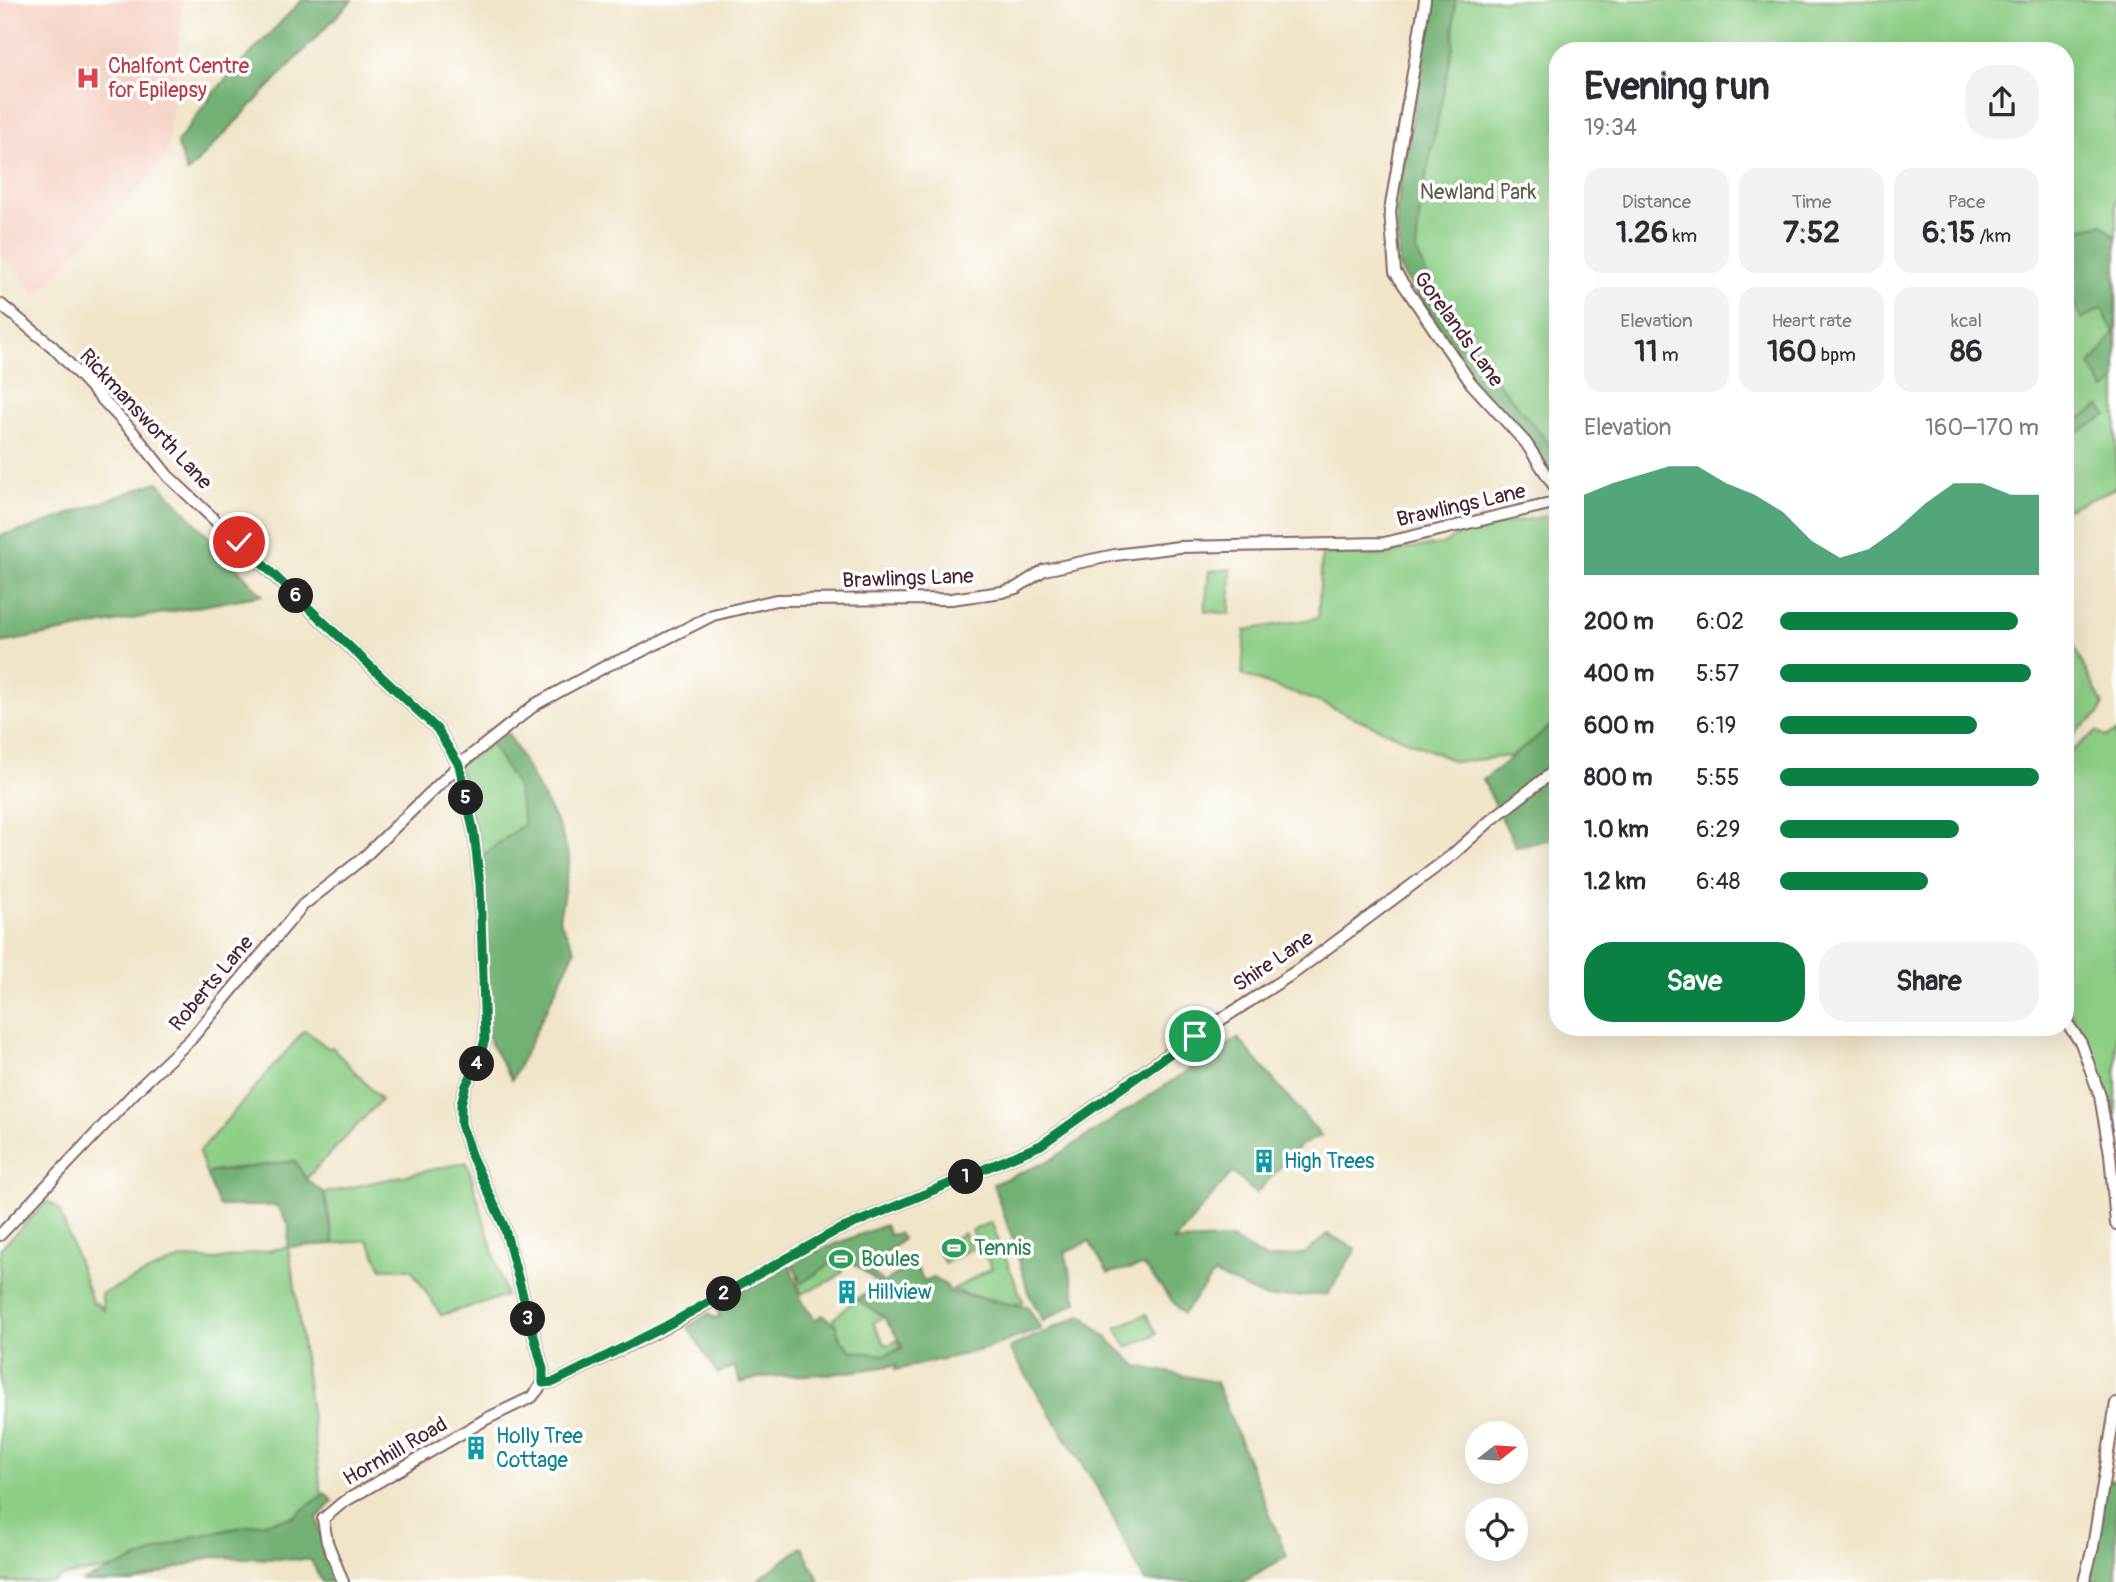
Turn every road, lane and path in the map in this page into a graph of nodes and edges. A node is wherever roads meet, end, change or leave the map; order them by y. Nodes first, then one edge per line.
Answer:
1 (1425, 0) edge
2 (0, 304) edge
3 (1549, 478) edge
4 (1549, 504) edge
5 (459, 765) junction
6 (1549, 775) edge
7 (2074, 1033) edge
8 (2116, 1224) edge
9 (0, 1235) edge
10 (543, 1383) junction
11 (2116, 1403) edge
12 (343, 1582) edge
13 (2084, 1582) edge

1 - 3 street, Gorelands Lane
2 - 5 street, Rickmansworth Lane
4 - 5 street, Brawlings Lane
5 - 9 street, Roberts Lane
5 - 10 street, Rickmansworth Lane
6 - 10 street, Shire Lane
7 - 8 street
10 - 12 street, Hornhill Road
11 - 13 street

